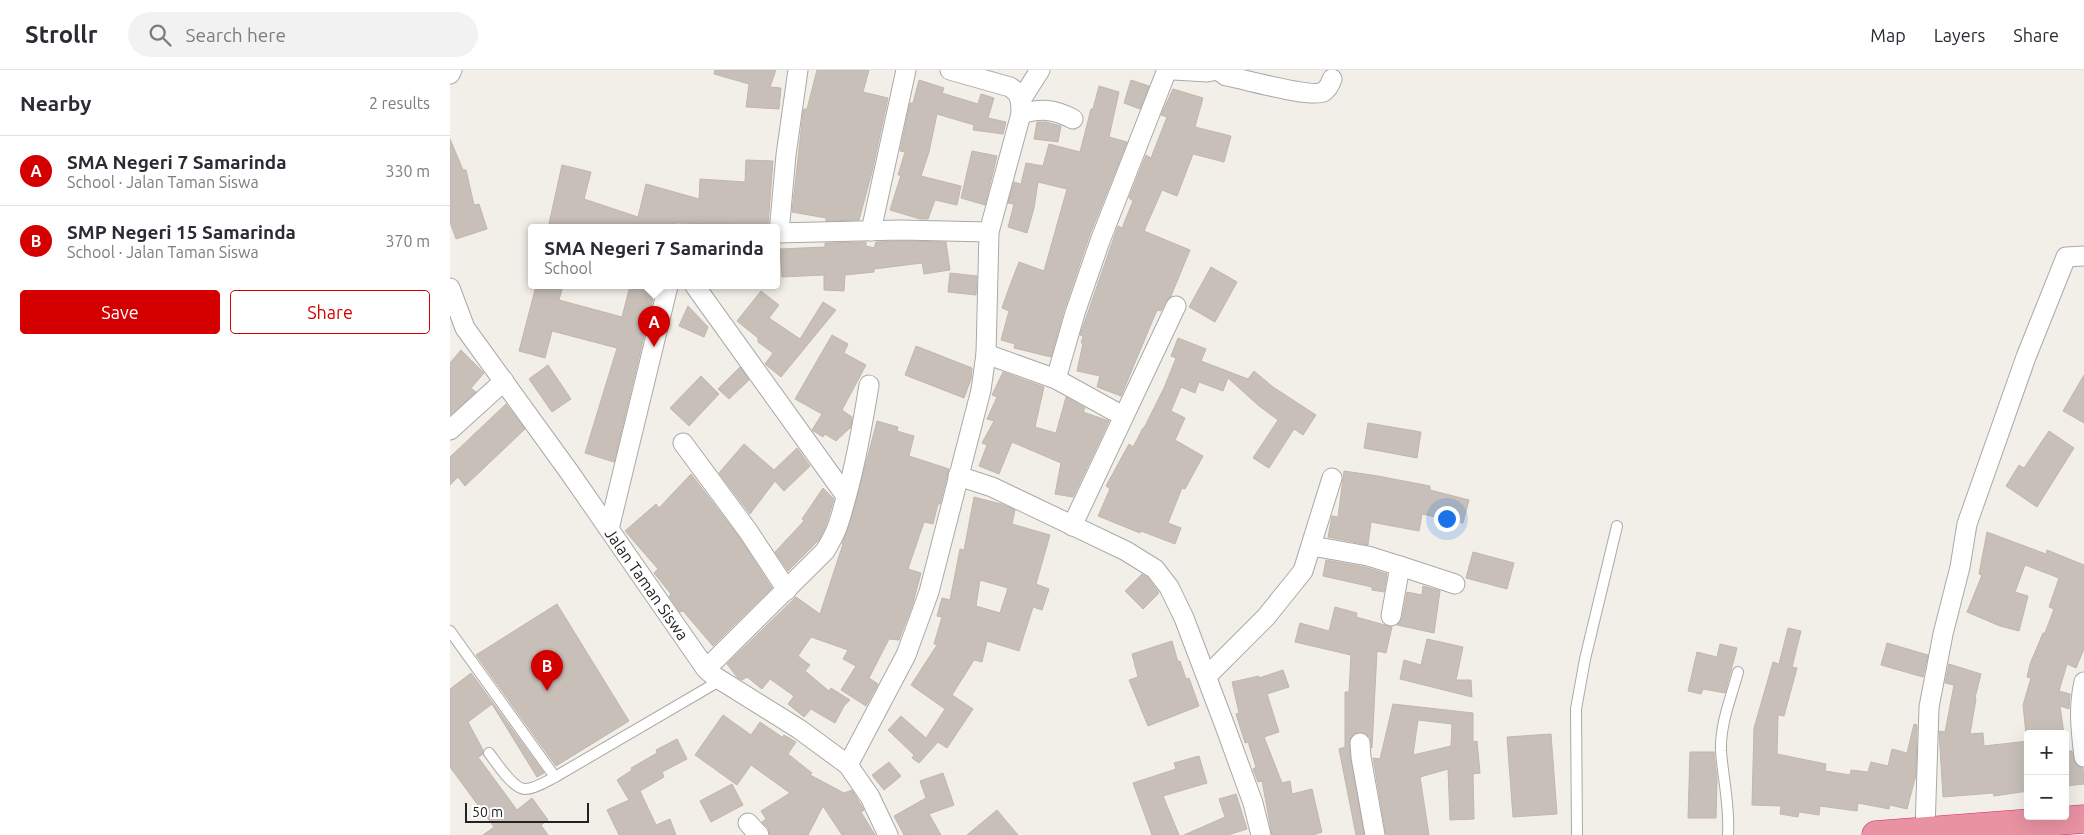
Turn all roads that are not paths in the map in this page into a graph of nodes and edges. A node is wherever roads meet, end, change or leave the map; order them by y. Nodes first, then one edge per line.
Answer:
1 (452, 70) edge
2 (798, 70) edge
3 (906, 70) edge
4 (950, 70) edge
5 (1040, 70) edge
6 (1167, 70) edge
7 (1174, 70) edge
8 (1218, 70) edge
9 (450, 74) edge
10 (1332, 79) dead end
11 (1021, 107) junction
12 (1073, 119) dead end
13 (779, 224) edge
14 (871, 232) junction
15 (989, 232) junction
16 (780, 233) edge
17 (2084, 256) edge
18 (667, 289) edge
19 (697, 289) edge
20 (453, 300) edge
21 (1176, 306) dead end
22 (986, 354) junction
23 (1056, 379) junction
24 (504, 381) junction
25 (869, 385) dead end
26 (1124, 416) junction
27 (450, 430) edge
28 (683, 443) dead end
29 (958, 476) junction
30 (1332, 478) dead end
31 (846, 496) junction
32 (1072, 526) junction
33 (1617, 526) dead end
34 (609, 529) junction
35 (1312, 546) junction
36 (1400, 566) junction
37 (1455, 584) dead end
38 (787, 590) junction
39 (1391, 616) dead end
40 (450, 631) edge
41 (1738, 672) dead end
42 (713, 675) junction
43 (1207, 676) junction
44 (2084, 682) edge
45 (1360, 743) dead end
46 (489, 753) dead end
47 (2084, 757) edge
48 (848, 765) junction
49 (555, 777) junction
50 (2084, 819) edge
51 (1916, 832) edge
52 (888, 835) edge
53 (1261, 835) edge
54 (1375, 835) edge
55 (1577, 835) edge
56 (1728, 835) edge
57 (1876, 835) edge

1 - 9 street
2 - 13 street
3 - 14 street
4 - 11 street
5 - 11 street
6 - 23 street
7 - 8 street
8 - 10 street
11 - 12 street
11 - 15 street
14 - 15 street
14 - 16 street
15 - 22 street
17 - 51 street
18 - 34 street
19 - 31 street
20 - 24 street, Jalan Taman Siswa
21 - 26 street
22 - 23 street
22 - 29 street
23 - 26 street
24 - 27 street
24 - 34 street, Jalan Taman Siswa
25 - 31 street
26 - 32 street
28 - 38 street
29 - 32 street
29 - 48 street
30 - 35 street
31 - 38 street
32 - 43 street
33 - 55 lane
34 - 42 street, Jalan Taman Siswa
35 - 36 street
35 - 43 street
36 - 37 street
36 - 39 street
38 - 42 street
40 - 49 lane
41 - 56 lane
42 - 48 street, Jalan Taman Siswa
42 - 49 lane
43 - 53 street
44 - 47 street
45 - 54 street
46 - 49 lane
48 - 52 street, Jalan Taman Siswa
50 - 51 highway
51 - 57 highway

